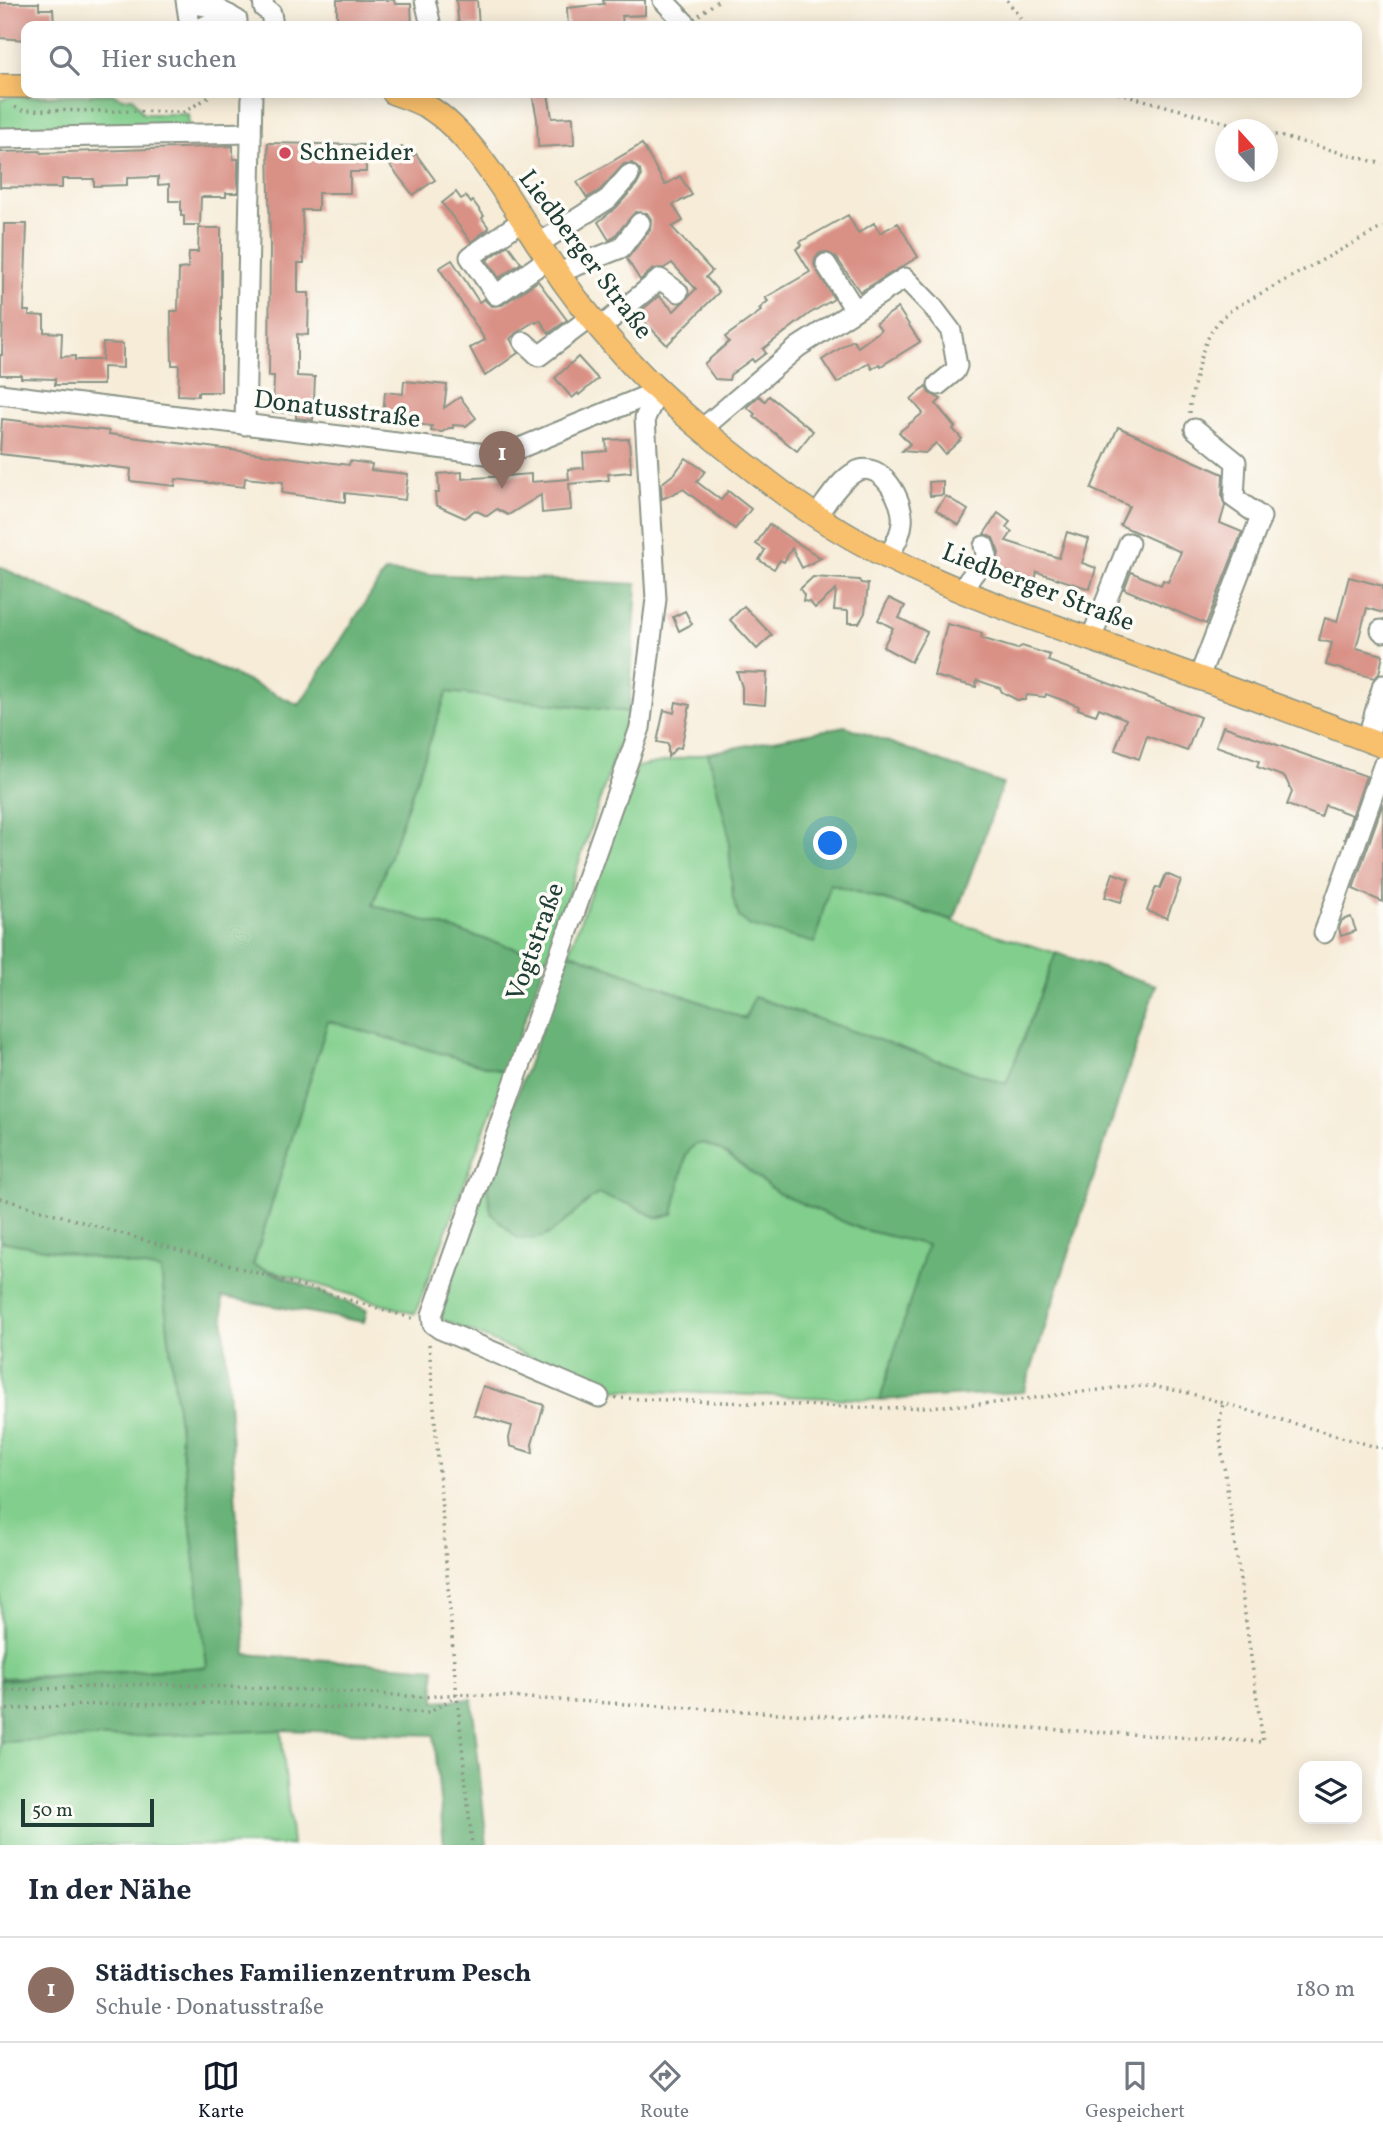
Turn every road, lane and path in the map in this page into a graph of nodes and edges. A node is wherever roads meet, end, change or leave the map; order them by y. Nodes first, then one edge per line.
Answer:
1 (263, 0) edge
2 (425, 0) edge
3 (663, 0) edge
4 (719, 0) edge
5 (1007, 0) edge
6 (186, 1) edge
7 (189, 21) edge
8 (233, 21) edge
9 (272, 21) edge
10 (430, 21) edge
11 (683, 21) edge
12 (690, 21) edge
13 (1022, 21) edge
14 (21, 88) edge
15 (5, 96) edge
16 (207, 98) edge
17 (252, 98) edge
18 (1136, 98) edge
19 (431, 100) edge
20 (1215, 119) edge
21 (251, 133) junction
22 (1278, 136) edge
23 (0, 138) edge
24 (1383, 164) edge
25 (629, 175) dead end
26 (523, 220) junction
27 (640, 223) dead end
28 (1383, 227) edge
29 (548, 259) junction
30 (826, 264) dead end
31 (678, 292) dead end
32 (855, 310) junction
33 (596, 323) junction
34 (524, 342) dead end
35 (938, 385) dead end
36 (658, 391) junction
37 (0, 394) edge
38 (245, 425) junction
39 (703, 428) junction
40 (1195, 429) joint
41 (816, 516) junction
42 (1129, 543) dead end
43 (984, 546) dead end
44 (887, 558) junction
45 (961, 590) junction
46 (1091, 639) junction
47 (1199, 677) junction
48 (1383, 685) edge
49 (1375, 743) edge
50 (1383, 766) edge
51 (1324, 933) dead end
52 (0, 1198) edge
53 (433, 1324) junction
54 (599, 1397) joint
55 (1223, 1403) junction
56 (1383, 1449) edge
57 (0, 1691) edge
58 (458, 1693) junction
59 (0, 1710) edge
60 (472, 1845) edge

1 - 9 street
2 - 10 street
3 - 11 street
4 - 12 path
5 - 13 path
6 - 7 street
6 - 8 street
14 - 15 main road
15 - 16 path
17 - 21 street
18 - 20 path
19 - 26 main road, Liedberger Straße
21 - 23 street
21 - 38 street
22 - 24 path
25 - 29 street
26 - 29 main road, Liedberger Straße
26 - 29 street
27 - 29 street
28 - 40 path
29 - 33 main road, Liedberger Straße
30 - 32 street
31 - 33 street
32 - 35 street
32 - 39 street
33 - 34 street
33 - 36 main road, Liedberger Straße
36 - 38 street, Donatusstraße
36 - 39 main road, Liedberger Straße
36 - 53 street, Vogtstraße
37 - 38 street, Donatusstraße
39 - 41 main road, Liedberger Straße
40 - 47 street
41 - 44 main road, Liedberger Straße
41 - 44 street
42 - 46 street
43 - 45 street
44 - 45 main road, Liedberger Straße
45 - 46 main road, Liedberger Straße
46 - 47 main road, Liedberger Straße
47 - 49 main road, Liedberger Straße
48 - 49 street
50 - 51 street
52 - 53 path
53 - 54 street
53 - 58 path
54 - 55 path
55 - 56 path
55 - 58 path
57 - 58 path
58 - 59 path
58 - 60 path

